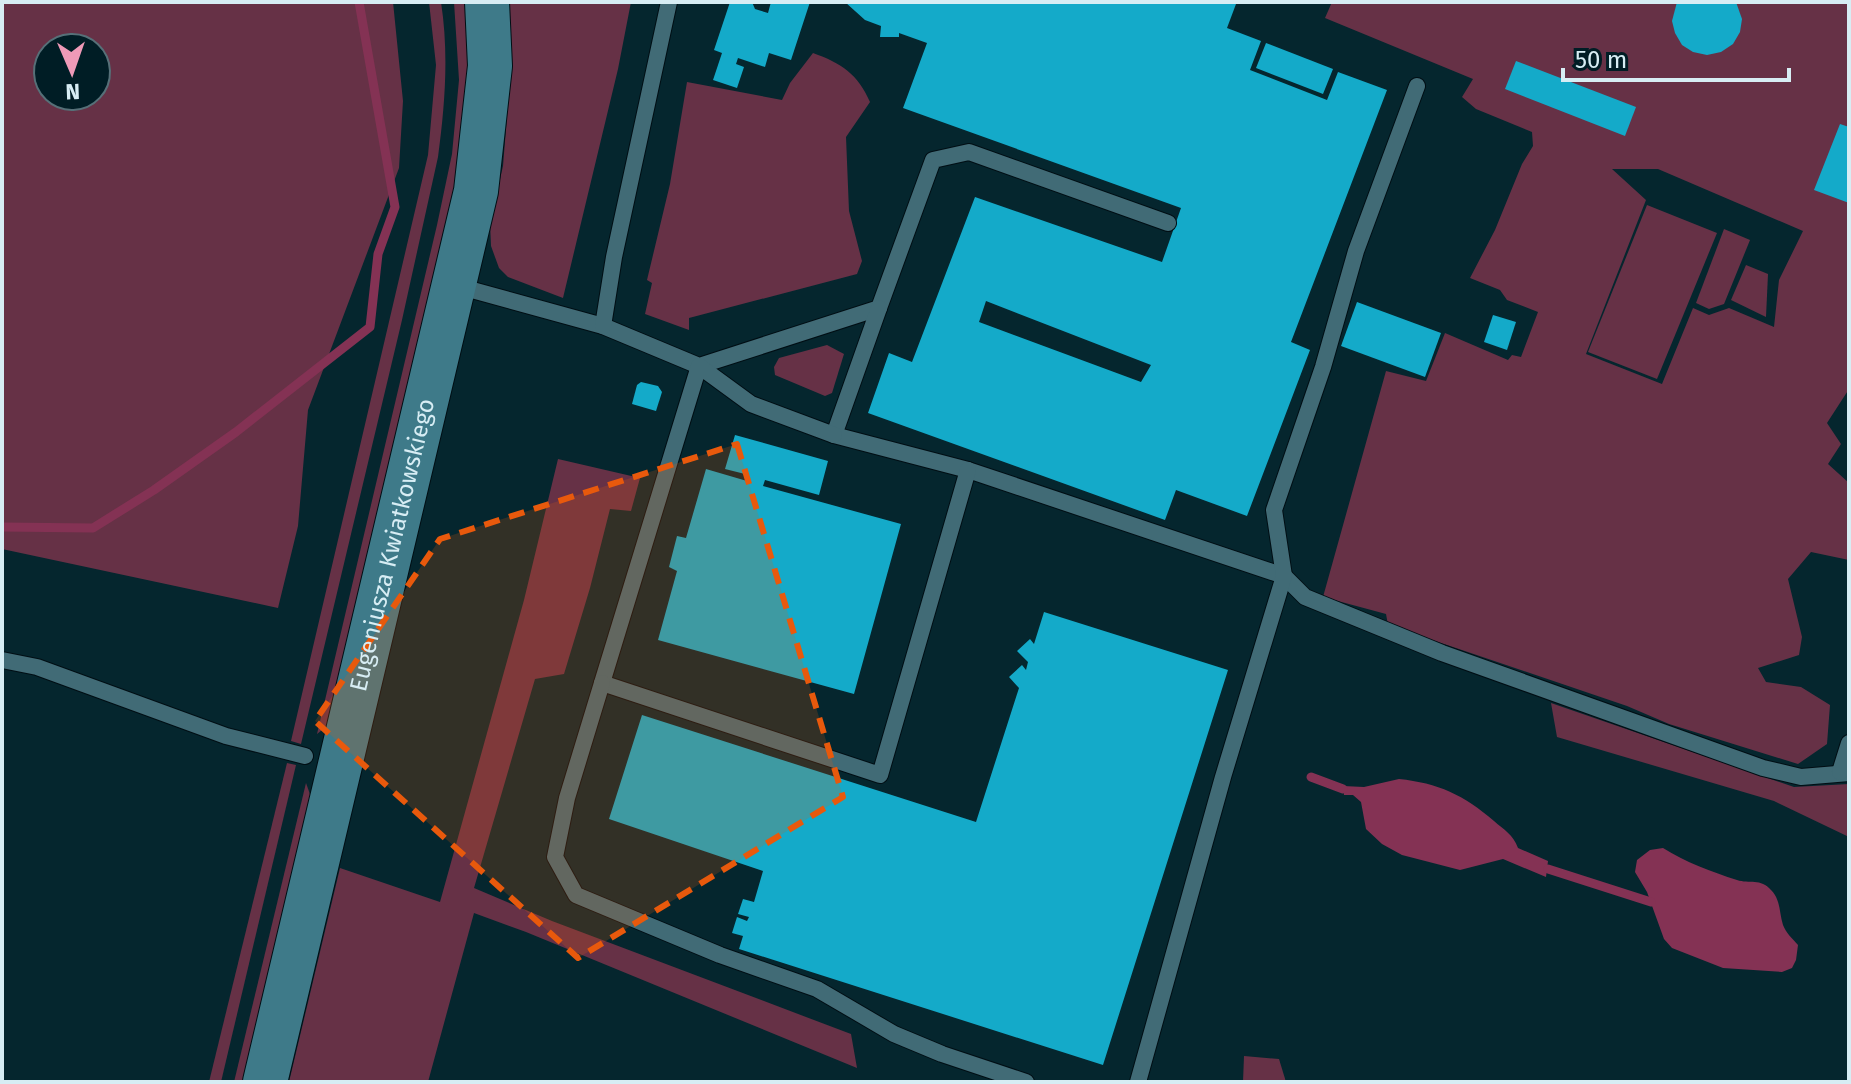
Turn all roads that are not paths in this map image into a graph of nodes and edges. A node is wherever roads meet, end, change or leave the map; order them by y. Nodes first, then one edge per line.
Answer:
1 (487, 2) edge
2 (669, 2) edge
3 (1417, 86) dead end
4 (1168, 223) dead end
5 (453, 285) junction
6 (879, 308) junction
7 (603, 326) junction
8 (699, 366) junction
9 (834, 435) junction
10 (968, 470) junction
11 (1284, 576) junction
12 (2, 660) edge
13 (602, 683) junction
14 (1849, 743) edge
15 (305, 756) dead end
16 (1844, 772) edge
17 (265, 1082) edge
18 (1026, 1082) edge
19 (1138, 1082) edge

1 - 5 main road, Eugeniusza Kwiatkowskiego
2 - 7 lane
3 - 11 lane
4 - 6 lane
5 - 7 lane
5 - 17 main road, Eugeniusza Kwiatkowskiego
6 - 8 lane
6 - 9 lane
7 - 8 lane
8 - 9 lane
8 - 13 lane
9 - 10 lane
10 - 11 lane
10 - 13 lane
11 - 16 lane
11 - 19 lane
12 - 15 lane
13 - 18 lane
14 - 16 lane

